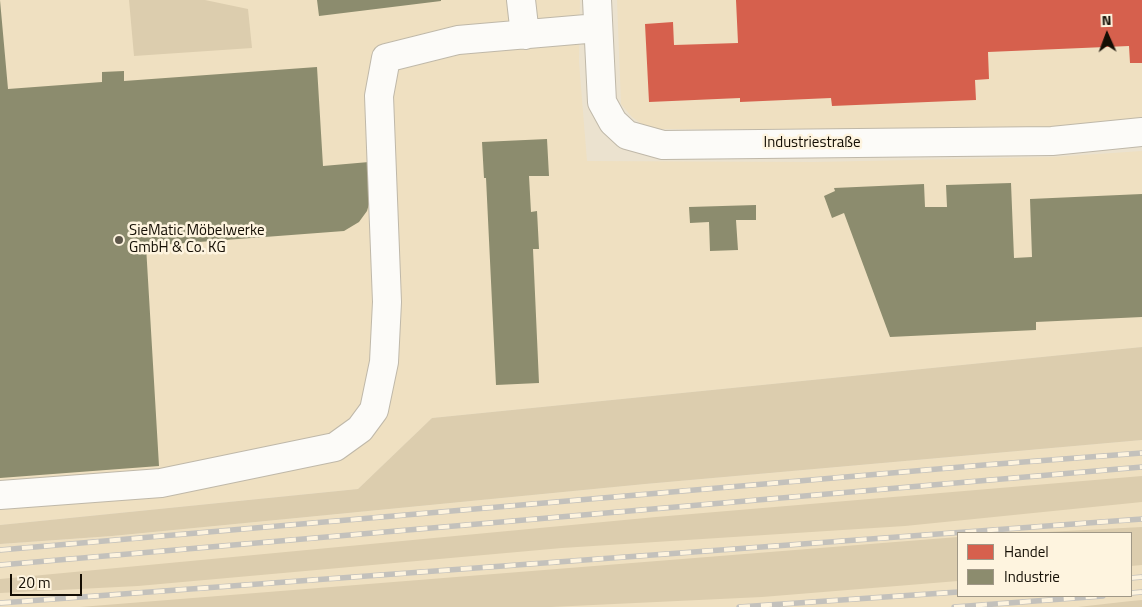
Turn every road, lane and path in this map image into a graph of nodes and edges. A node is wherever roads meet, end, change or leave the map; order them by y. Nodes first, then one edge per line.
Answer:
1 (521, 0) edge
2 (597, 0) edge
3 (598, 28) junction
4 (525, 35) junction
5 (1142, 132) edge
6 (0, 496) edge

1 - 4 street
2 - 3 street, Industriestraße
3 - 4 street
3 - 5 street, Industriestraße
4 - 6 street

